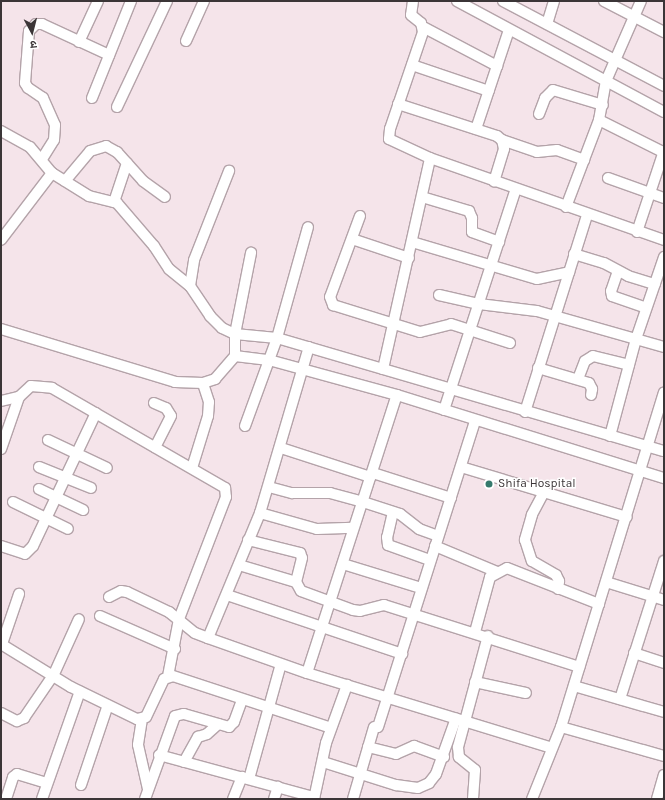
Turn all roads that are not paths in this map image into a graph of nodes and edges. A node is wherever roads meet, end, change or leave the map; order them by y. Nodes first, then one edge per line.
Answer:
1 (98, 1) edge
2 (131, 1) edge
3 (167, 1) edge
4 (204, 1) edge
5 (413, 1) edge
6 (457, 1) edge
7 (503, 1) edge
8 (554, 1) edge
9 (604, 1) edge
10 (641, 1) edge
11 (635, 16) junction
12 (547, 24) junction
13 (424, 28) junction
14 (509, 30) junction
15 (663, 30) edge
16 (186, 41) dead end
17 (79, 42) junction
18 (109, 55) junction
19 (615, 60) junction
20 (412, 64) junction
21 (497, 66) junction
22 (606, 81) junction
23 (664, 86) edge
24 (489, 90) junction
25 (92, 98) dead end
26 (398, 104) junction
27 (603, 105) junction
28 (117, 107) dead end
29 (664, 112) edge
30 (539, 114) dead end
31 (599, 120) junction
32 (476, 129) junction
33 (1, 131) edge
34 (502, 140) junction
35 (664, 151) edge
36 (430, 158) junction
37 (42, 159) junction
38 (584, 160) junction
39 (127, 163) junction
40 (229, 171) dead end
41 (52, 173) junction
42 (608, 178) dead end
43 (65, 181) junction
44 (494, 182) junction
45 (516, 189) junction
46 (650, 192) junction
47 (165, 197) dead end
48 (422, 197) junction
49 (664, 198) edge
50 (114, 202) junction
51 (566, 207) junction
52 (587, 215) junction
53 (360, 216) dead end
54 (308, 227) dead end
55 (637, 232) junction
56 (352, 239) junction
57 (1, 240) edge
58 (664, 240) edge
59 (412, 242) junction
60 (499, 242) junction
61 (251, 253) dead end
62 (574, 254) junction
63 (664, 257) edge
64 (409, 258) junction
65 (491, 267) junction
66 (618, 271) junction
67 (569, 272) junction
68 (655, 284) junction
69 (190, 286) junction
70 (439, 295) dead end
71 (479, 304) junction
72 (646, 308) junction
73 (555, 316) junction
74 (395, 323) junction
75 (1, 329) edge
76 (470, 331) junction
77 (235, 334) junction
78 (277, 338) junction
79 (636, 339) junction
80 (510, 343) dead end
81 (309, 347) junction
82 (664, 348) edge
83 (235, 356) junction
84 (269, 360) junction
85 (629, 365) junction
86 (303, 368) junction
87 (538, 368) junction
88 (383, 369) junction
89 (578, 379) junction
90 (203, 383) junction
91 (451, 390) junction
92 (664, 393) edge
93 (397, 395) junction
94 (591, 395) dead end
95 (20, 397) junction
96 (1, 401) edge
97 (154, 404) dead end
98 (444, 410) junction
99 (525, 412) junction
100 (96, 413) junction
101 (475, 421) junction
102 (244, 426) dead end
103 (610, 436) junction
104 (48, 440) dead end
105 (648, 446) junction
106 (155, 447) junction
107 (281, 448) junction
108 (1, 450) edge
109 (664, 451) edge
110 (77, 453) junction
111 (39, 467) dead end
112 (461, 467) junction
113 (107, 468) dead end
114 (192, 468) junction
115 (640, 471) junction
116 (372, 475) junction
117 (65, 477) junction
118 (664, 478) edge
119 (269, 487) junction
120 (91, 488) dead end
121 (39, 489) dead end
122 (544, 492) junction
123 (56, 497) junction
124 (451, 498) junction
125 (13, 502) dead end
126 (363, 502) junction
127 (83, 510) dead end
128 (393, 512) junction
129 (260, 513) junction
130 (627, 517) junction
131 (45, 518) junction
132 (68, 528) dead end
133 (353, 528) junction
134 (248, 540) junction
135 (437, 541) junction
136 (1, 546) edge
137 (430, 560) junction
138 (343, 564) junction
139 (239, 565) junction
140 (663, 568) edge
141 (497, 572) junction
142 (296, 582) junction
143 (606, 582) junction
144 (422, 588) junction
145 (558, 589) junction
146 (19, 594) dead end
147 (227, 595) junction
148 (109, 597) dead end
149 (652, 597) junction
150 (664, 600) edge
151 (331, 601) junction
152 (599, 604) junction
153 (413, 613) junction
154 (100, 616) dead end
155 (179, 619) junction
156 (79, 620) dead end
157 (322, 628) junction
158 (475, 632) junction
159 (488, 636) junction
160 (208, 638) junction
161 (1, 644) edge
162 (175, 649) junction
163 (634, 653) junction
164 (402, 654) junction
165 (281, 664) junction
166 (664, 664) edge
167 (579, 667) junction
168 (307, 673) junction
169 (54, 674) junction
170 (168, 676) junction
171 (475, 682) junction
172 (347, 685) junction
173 (574, 686) junction
174 (80, 691) junction
175 (526, 693) dead end
176 (388, 698) junction
177 (620, 699) junction
178 (242, 700) junction
179 (108, 705) junction
180 (268, 708) junction
181 (664, 712) edge
182 (1, 713) edge
183 (142, 719) junction
184 (460, 720) junction
185 (218, 724) junction
186 (561, 727) junction
187 (331, 728) junction
188 (368, 747) junction
189 (552, 748) junction
190 (159, 755) junction
191 (664, 756) edge
192 (444, 757) junction
193 (184, 762) junction
194 (323, 762) junction
195 (361, 773) junction
196 (664, 775) edge
197 (245, 778) junction
198 (47, 783) junction
199 (82, 785) dead end
200 (278, 787) junction
201 (146, 794) edge
202 (314, 798) edge
203 (6, 799) edge
204 (42, 799) edge
205 (233, 799) edge
206 (274, 799) edge
207 (354, 799) edge
208 (473, 799) edge
209 (532, 799) edge
210 (657, 799) edge

1 - 17 street
2 - 18 street
3 - 28 street
4 - 16 street
5 - 13 street
6 - 14 street
7 - 12 street
8 - 12 street
9 - 11 street
10 - 11 street
11 - 15 street
11 - 19 street
12 - 19 street
13 - 20 street
13 - 21 street
14 - 21 street
14 - 22 street
17 - 18 street
17 - 37 street
18 - 25 street
19 - 22 street
19 - 23 street
20 - 24 street
20 - 26 street
21 - 24 street
22 - 27 street
22 - 29 street
24 - 32 street
26 - 32 street
26 - 36 street
27 - 30 street
27 - 31 street
31 - 35 street
31 - 38 street
32 - 34 street
33 - 37 street
34 - 38 street
34 - 44 street
35 - 46 street
36 - 44 street
36 - 48 street
37 - 41 street
38 - 51 street
39 - 43 street
39 - 47 street
39 - 50 street
40 - 69 street
41 - 43 street
41 - 57 street
42 - 46 street
43 - 50 street
44 - 45 street
45 - 51 street
45 - 60 street
46 - 49 street
46 - 55 street
48 - 59 street
48 - 60 street
50 - 69 street
51 - 52 street
52 - 55 street
52 - 62 street
53 - 56 street
54 - 78 street
55 - 58 street
56 - 64 street
56 - 74 street
59 - 64 street
59 - 65 street
60 - 65 street
61 - 77 street
62 - 66 street
62 - 67 street
63 - 68 street
64 - 74 street
65 - 67 street
65 - 71 street
66 - 68 street
66 - 72 street
67 - 73 street
68 - 72 street
69 - 77 street
70 - 71 street
71 - 73 street
71 - 76 street
72 - 79 street
73 - 79 street
73 - 87 street
74 - 76 street
74 - 88 street
75 - 90 street
76 - 80 street
76 - 91 street
77 - 78 street
77 - 83 street
78 - 81 street
78 - 84 street
79 - 82 street
79 - 85 street
81 - 86 street
81 - 88 street
83 - 84 street
83 - 90 street
84 - 86 street
84 - 102 street
85 - 89 street
85 - 103 street
86 - 93 street
86 - 107 street
87 - 89 street
87 - 99 street
88 - 91 street
89 - 94 street
90 - 114 street
91 - 98 street
91 - 99 street
92 - 105 street
93 - 98 street
93 - 116 street
95 - 96 street
95 - 100 street
95 - 108 street
97 - 106 street
98 - 101 street
99 - 103 street
100 - 106 street
100 - 110 street
101 - 112 street
101 - 115 street
103 - 105 street
104 - 110 street
105 - 109 street
105 - 115 street
106 - 114 street
107 - 116 street
107 - 119 street
110 - 113 street
110 - 117 street
111 - 117 street
112 - 122 street
112 - 124 street
114 - 155 street
115 - 118 street
115 - 130 street
116 - 124 street
116 - 126 street
117 - 120 street
117 - 123 street
119 - 126 street
119 - 129 street
121 - 123 street
122 - 130 street
122 - 145 street
123 - 127 street
123 - 131 street
124 - 135 street
125 - 131 street
126 - 128 street
126 - 133 street
128 - 135 street
128 - 137 street
129 - 133 street
129 - 134 street
130 - 143 street
131 - 132 street
131 - 136 street
133 - 138 street
134 - 139 street
134 - 142 street
135 - 137 street
135 - 141 street
137 - 144 street
138 - 144 street
138 - 151 street
139 - 142 street
139 - 147 street
140 - 149 street
141 - 145 street
141 - 158 street
142 - 151 street
143 - 149 street
143 - 152 street
144 - 153 street
145 - 152 street
146 - 161 street
147 - 157 street
147 - 160 street
148 - 155 street
149 - 150 street
149 - 163 street
151 - 153 street
151 - 157 street
152 - 167 street
153 - 158 street
153 - 164 street
154 - 162 street
155 - 160 street
155 - 162 street
156 - 169 street
157 - 164 street
157 - 168 street
158 - 159 street
159 - 167 street
159 - 171 street
160 - 165 street
161 - 169 street
162 - 170 street
163 - 166 street
163 - 177 street
164 - 176 street
165 - 168 street
165 - 180 street
167 - 173 street
168 - 172 street
169 - 174 street
169 - 182 street
170 - 178 street
170 - 183 street
171 - 175 street
171 - 184 street
172 - 176 street
172 - 187 street
173 - 177 street
173 - 186 street
174 - 179 street
174 - 198 street
176 - 184 street
176 - 188 street
177 - 181 street
178 - 180 street
178 - 185 street
179 - 183 street
179 - 199 street
180 - 187 street
180 - 197 street
183 - 201 street
184 - 189 street
184 - 192 street
184 - 208 street
185 - 190 street
185 - 193 street
186 - 189 street
186 - 191 street
187 - 194 street
188 - 192 street
188 - 195 street
189 - 209 street
190 - 193 street
190 - 201 street
192 - 195 street
193 - 197 street
194 - 195 street
194 - 202 street
195 - 207 street
196 - 210 street
197 - 200 street
197 - 205 street
198 - 203 street
198 - 204 street
200 - 202 street
200 - 206 street

